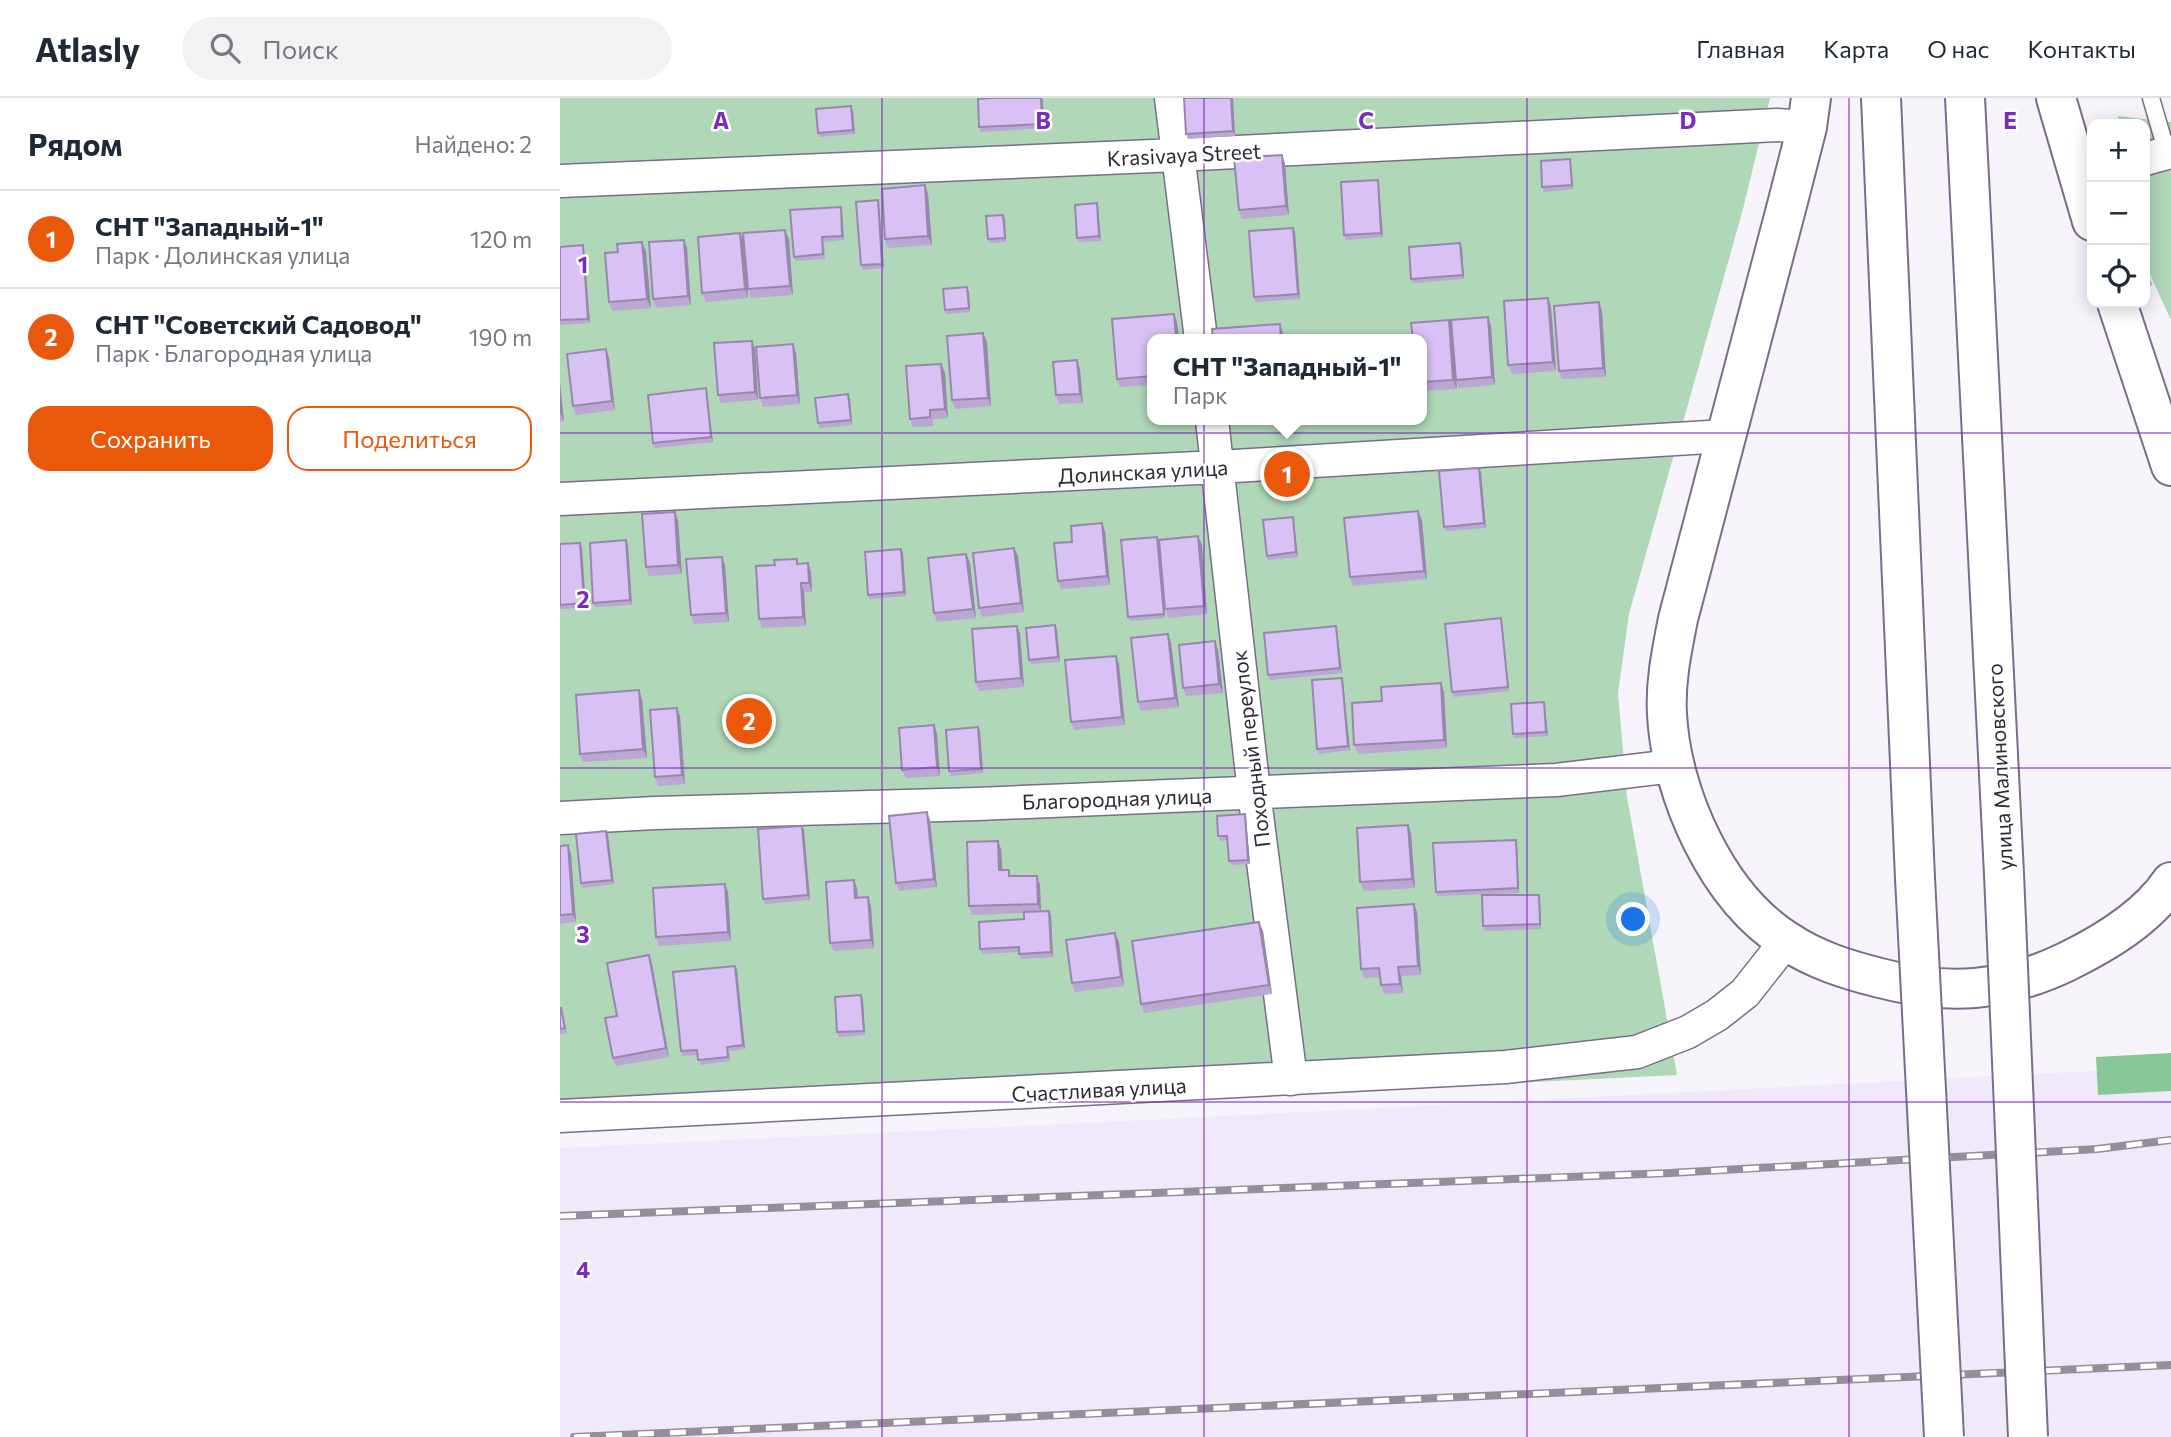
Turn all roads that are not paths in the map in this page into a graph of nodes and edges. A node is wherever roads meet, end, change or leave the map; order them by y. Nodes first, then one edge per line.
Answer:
1 (1171, 98) edge
2 (1881, 98) edge
3 (1965, 98) edge
4 (2056, 98) edge
5 (2151, 98) edge
6 (1809, 113) edge
7 (1177, 155) junction
8 (2161, 155) edge
9 (2087, 179) edge
10 (560, 181) edge
11 (2119, 308) edge
12 (1200, 334) edge
13 (1213, 425) edge
14 (1726, 436) junction
15 (2171, 466) edge
16 (1219, 467) junction
17 (560, 499) edge
18 (1673, 766) junction
19 (1254, 792) junction
20 (560, 818) edge
21 (2168, 893) edge
22 (1786, 941) junction
23 (1290, 1079) junction
24 (560, 1116) edge
25 (1944, 1437) edge
26 (2028, 1437) edge

1 - 7 street
2 - 25 highway, bridge
3 - 26 highway, улица Малиновского, bridge
4 - 9 highway
5 - 8 lane
6 - 7 street, Krasivaya Street
6 - 14 highway
7 - 10 street, Krasivaya Street
7 - 12 street
11 - 15 highway
13 - 16 street, Походный переулок
14 - 16 street, Долинская улица
14 - 18 highway
16 - 17 street, Долинская улица
16 - 19 street, Походный переулок
18 - 19 street, Благородная улица
18 - 22 highway
19 - 20 street, Благородная улица
19 - 23 street, Походный переулок
21 - 22 highway
22 - 23 street, Счастливая улица
23 - 24 street, Счастливая улица

